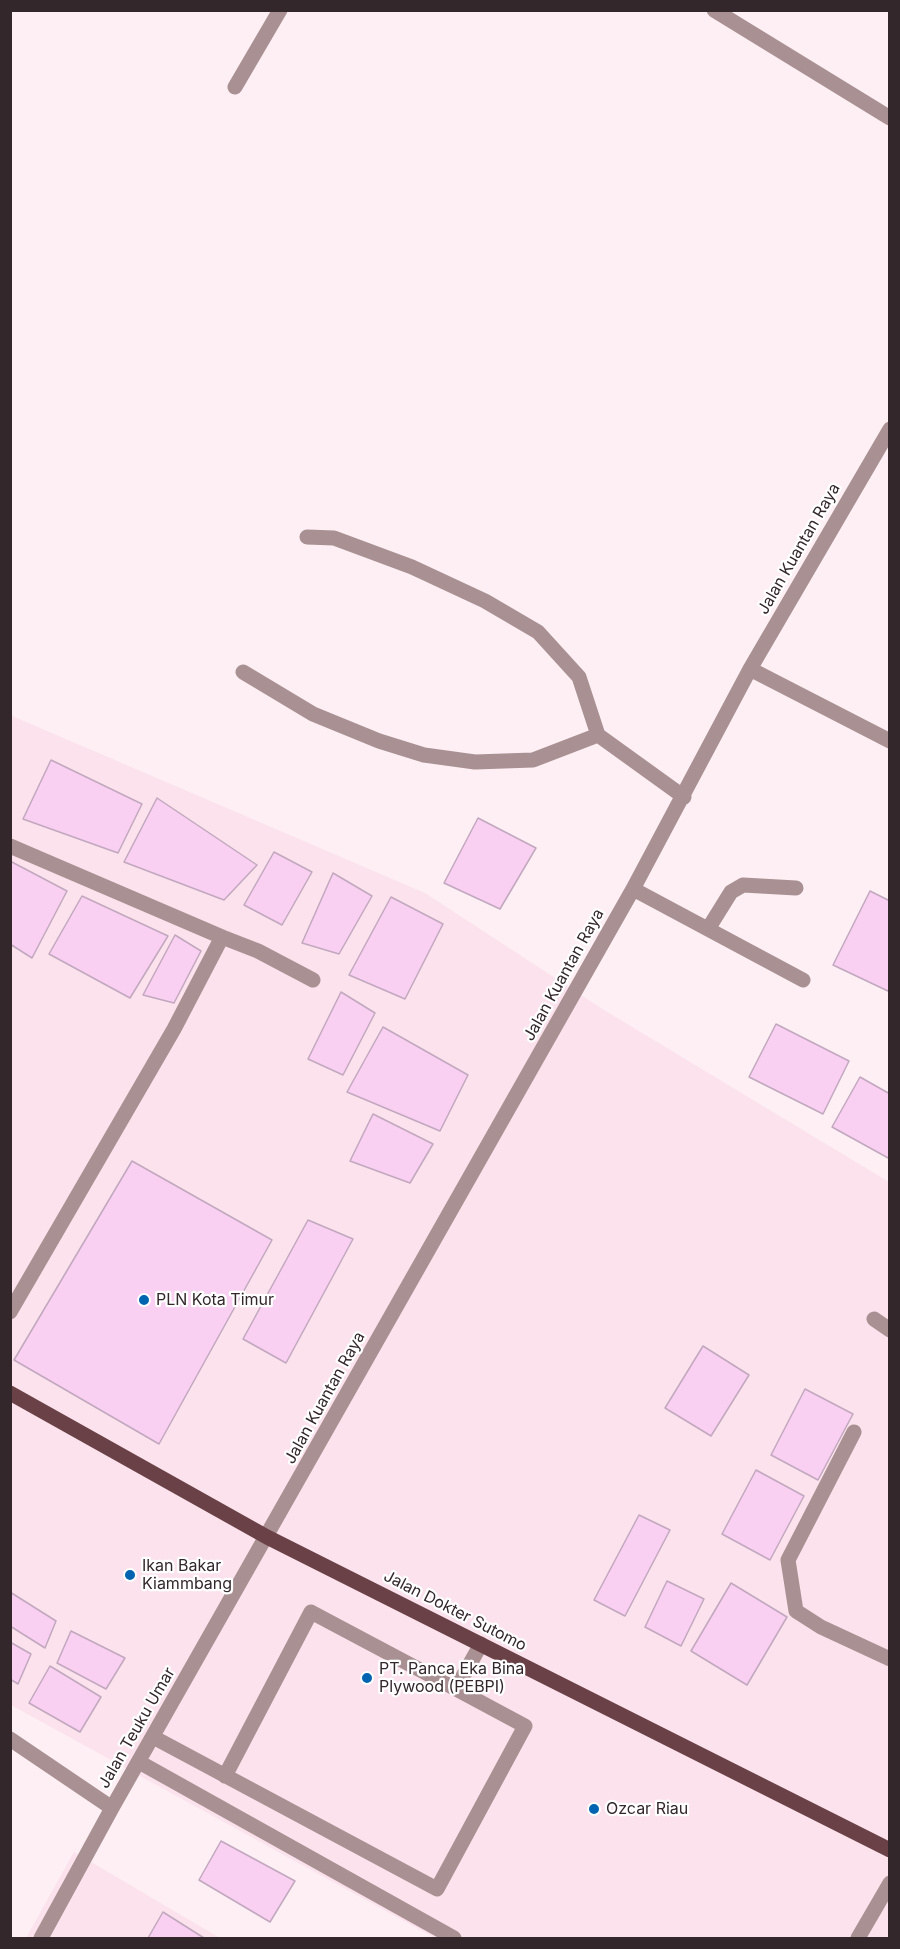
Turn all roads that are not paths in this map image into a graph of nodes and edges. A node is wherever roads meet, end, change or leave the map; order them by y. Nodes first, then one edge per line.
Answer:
1 (280, 10) edge
2 (714, 10) edge
3 (235, 87) dead end
4 (890, 118) edge
5 (890, 429) edge
6 (307, 537) dead end
7 (750, 669) junction
8 (243, 672) dead end
9 (598, 735) junction
10 (890, 741) edge
11 (684, 797) junction
12 (10, 846) edge
13 (796, 888) dead end
14 (633, 889) junction
15 (708, 929) junction
16 (222, 937) junction
17 (313, 980) dead end
18 (803, 980) dead end
19 (10, 1312) edge
20 (874, 1319) dead end
21 (890, 1330) edge
22 (10, 1393) edge
23 (854, 1432) dead end
24 (267, 1537) junction
25 (481, 1644) junction
26 (890, 1659) edge
27 (456, 1689) junction
28 (153, 1737) junction
29 (10, 1739) edge
30 (139, 1762) junction
31 (225, 1776) junction
32 (112, 1808) junction
33 (890, 1850) edge
34 (890, 1883) edge
35 (41, 1938) edge
36 (454, 1938) edge
37 (858, 1938) edge

1 - 3 street
2 - 4 street
5 - 7 street, Jalan Kuantan Raya
6 - 9 street
7 - 10 street
7 - 11 street, Jalan Kuantan Raya
8 - 9 street
9 - 11 street
11 - 14 street, Jalan Kuantan Raya
12 - 16 street
13 - 15 street
14 - 15 street
14 - 24 street, Jalan Kuantan Raya
15 - 18 street
16 - 17 street
16 - 19 street
20 - 21 street
22 - 24 main road, Jalan Dokter Sutomo
23 - 26 street
24 - 25 main road, Jalan Dokter Sutomo
24 - 28 street, Jalan Teuku Umar
25 - 27 street
25 - 33 main road, Jalan Dokter Sutomo
27 - 31 street
27 - 31 street
28 - 30 street, Jalan Teuku Umar
28 - 31 street
29 - 32 street
30 - 32 street, Jalan Teuku Umar
30 - 36 street
32 - 35 street, Jalan Teuku Umar
34 - 37 street

